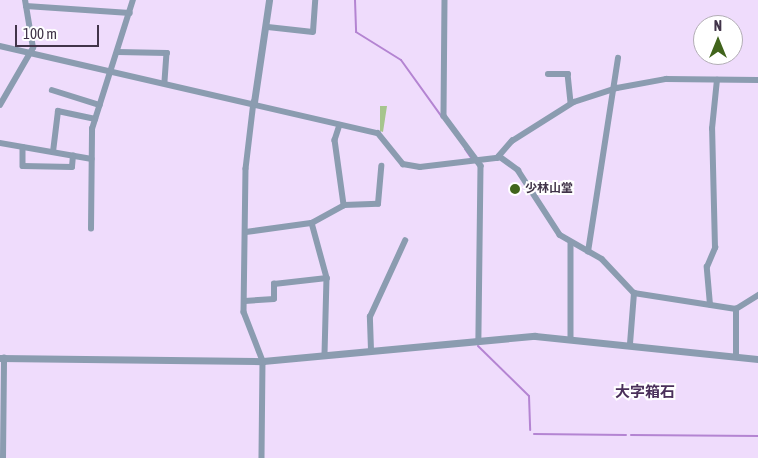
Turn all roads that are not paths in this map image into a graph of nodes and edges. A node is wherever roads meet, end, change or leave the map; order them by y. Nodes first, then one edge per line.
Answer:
1 (133, 0) edge
2 (269, 0) edge
3 (315, 0) edge
4 (445, 0) edge
5 (25, 3) edge
6 (56, 3) edge
7 (130, 13) junction
8 (268, 28) junction
9 (0, 46) edge
10 (118, 52) junction
11 (31, 53) junction
12 (618, 58) dead end
13 (112, 70) junction
14 (548, 74) dead end
15 (717, 80) junction
16 (758, 80) edge
17 (165, 83) junction
18 (617, 88) junction
19 (52, 90) dead end
20 (254, 102) junction
21 (571, 103) junction
22 (0, 105) edge
23 (100, 105) junction
24 (95, 119) junction
25 (340, 125) junction
26 (0, 143) edge
27 (23, 147) junction
28 (53, 152) junction
29 (73, 156) junction
30 (499, 156) junction
31 (92, 159) junction
32 (477, 162) junction
33 (381, 166) dead end
34 (344, 205) junction
35 (312, 223) junction
36 (91, 229) dead end
37 (246, 232) junction
38 (405, 241) dead end
39 (571, 244) junction
40 (588, 252) junction
41 (327, 278) junction
42 (634, 293) junction
43 (758, 295) edge
44 (244, 301) junction
45 (710, 304) junction
46 (736, 309) junction
47 (571, 338) junction
48 (480, 341) junction
49 (630, 344) junction
50 (370, 350) junction
51 (325, 355) junction
52 (736, 356) junction
53 (2, 358) edge
54 (758, 359) edge
55 (263, 361) junction
56 (3, 458) edge
57 (262, 458) edge

1 - 7 street
2 - 8 street
3 - 8 street
4 - 32 street
5 - 6 street
5 - 11 street
6 - 7 street
7 - 10 street
8 - 20 street
9 - 11 street
10 - 13 street
10 - 17 street
11 - 13 street
11 - 22 street
12 - 18 street
13 - 17 street
13 - 23 street
14 - 21 street
15 - 16 street
15 - 18 street
15 - 45 street
17 - 20 street
18 - 21 street
18 - 40 street
19 - 23 street
20 - 25 street
20 - 37 street
21 - 30 street
23 - 24 street
24 - 28 street
24 - 31 street
25 - 32 street
25 - 34 street
26 - 27 street
27 - 28 street
27 - 29 street
28 - 29 street
29 - 31 street
30 - 32 street
30 - 39 street
31 - 36 street
32 - 48 street
33 - 34 street
34 - 35 street
35 - 37 street
35 - 41 street
37 - 44 street
38 - 50 street
39 - 40 street
39 - 47 street
40 - 42 street
41 - 44 street
41 - 51 street
42 - 45 street
42 - 49 street
43 - 46 street
44 - 55 street
45 - 46 street
46 - 52 street
47 - 48 street
47 - 49 street
48 - 50 street
49 - 52 street
50 - 51 street
51 - 55 street
52 - 54 street
53 - 55 street
53 - 56 street
55 - 57 street

